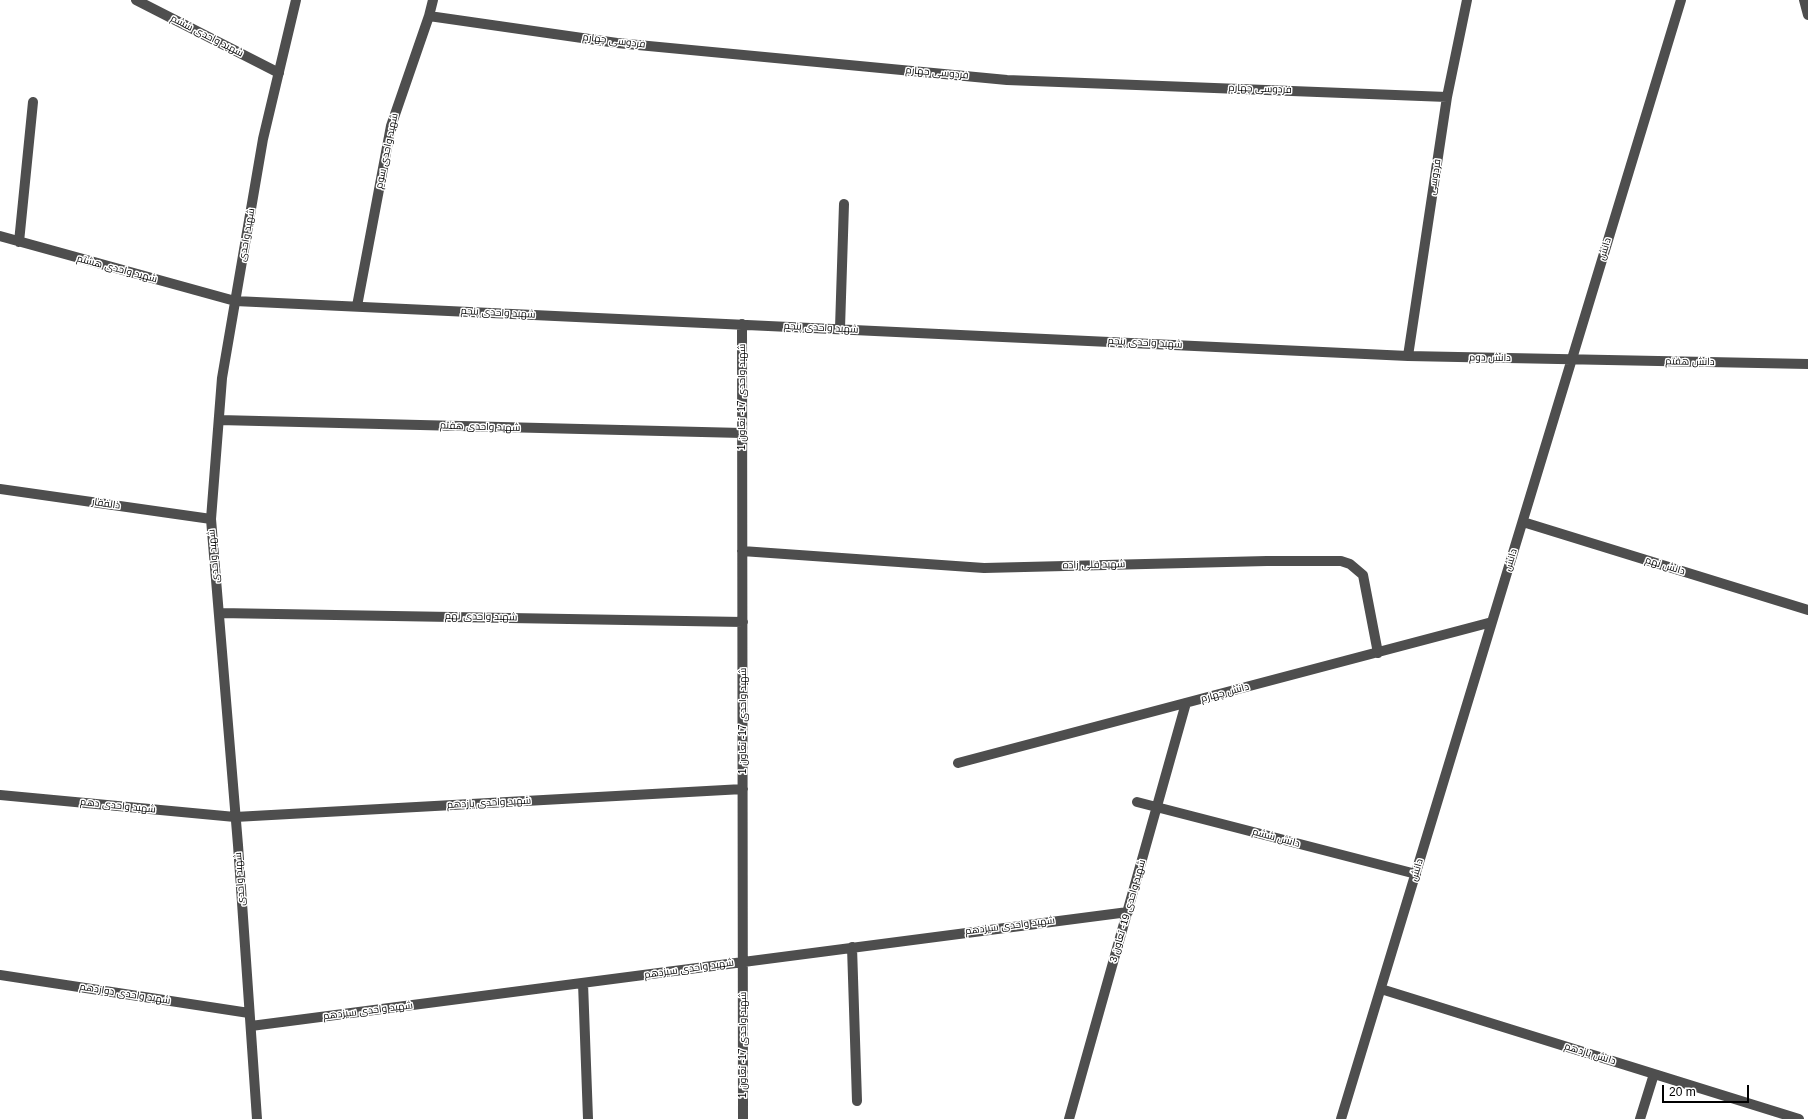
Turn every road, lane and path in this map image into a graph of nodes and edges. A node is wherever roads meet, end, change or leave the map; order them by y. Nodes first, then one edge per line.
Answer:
1 (136, 0) edge
2 (296, 0) edge
3 (433, 0) edge
4 (1467, 0) edge
5 (1681, 0) edge
6 (1804, 0) edge
7 (1808, 15) edge
8 (429, 16) junction
9 (279, 73) junction
10 (1447, 97) junction
11 (33, 102) dead end
12 (844, 204) dead end
13 (0, 236) edge
14 (19, 242) junction
15 (235, 301) junction
16 (357, 306) junction
17 (742, 324) junction
18 (840, 328) junction
19 (1408, 356) junction
20 (1572, 360) junction
21 (1808, 364) edge
22 (219, 420) junction
23 (742, 433) junction
24 (0, 489) edge
25 (212, 519) junction
26 (1523, 522) junction
27 (742, 552) junction
28 (1808, 610) edge
29 (219, 613) junction
30 (742, 622) junction
31 (1492, 622) junction
32 (1378, 652) junction
33 (1186, 703) junction
34 (958, 762) dead end
35 (743, 789) junction
36 (0, 795) edge
37 (1137, 802) dead end
38 (1158, 807) junction
39 (235, 818) junction
40 (1416, 874) junction
41 (1128, 912) junction
42 (852, 947) junction
43 (743, 961) junction
44 (0, 975) edge
45 (583, 983) junction
46 (1381, 989) junction
47 (250, 1013) junction
48 (251, 1026) junction
49 (1654, 1074) junction
50 (857, 1101) dead end
51 (257, 1119) edge
52 (588, 1119) edge
53 (743, 1119) edge
54 (1069, 1119) edge
55 (1341, 1119) edge
56 (1640, 1119) edge
57 (1800, 1119) edge

1 - 9 street, شهید واحدی ششم
2 - 9 street, شهید واحدی
3 - 8 street, شهید واحدی سوم
4 - 10 street, فردوسی
5 - 20 street, دانش
6 - 7 street
8 - 10 street, فردوسی چهارم
8 - 16 street, شهید واحدی سوم
9 - 15 street, شهید واحدی
10 - 19 street, فردوسی
11 - 14 street
12 - 18 street
13 - 14 street, شهید واحدی هشتم
14 - 15 street, شهید واحدی هشتم
15 - 16 street, شهید واحدی پنجم
15 - 22 street, شهید واحدی
16 - 17 street, شهید واحدی پنجم
17 - 18 street, شهید واحدی پنجم
17 - 23 street, شهید واحدی 17- تعاون 1
18 - 19 street, شهید واحدی پنجم
19 - 20 street, دانش دوم
20 - 21 street, دانش هفتم
20 - 26 street, دانش
22 - 23 street, شهید واحدی هفتم
22 - 25 street, شهید واحدی
23 - 27 street, شهید واحدی 17- تعاون 1
24 - 25 street, ذالفقار
25 - 29 street, شهید واحدی
26 - 28 street, دانش نهم
26 - 31 street, دانش
27 - 30 street, شهید واحدی 17- تعاون 1
27 - 32 street, شهید قلی زاده
29 - 30 street, شهید واحدی نهم
29 - 39 street, شهید واحدی
30 - 35 street, شهید واحدی 17- تعاون 1
31 - 32 street, دانش چهارم
31 - 40 street, دانش
32 - 33 street, دانش چهارم
33 - 34 street, دانش چهارم
33 - 38 street, شهید واحدی 19- تعاون 3
35 - 39 street, شهید واحدی یازدهم
35 - 43 street, شهید واحدی 17- تعاون 1
36 - 39 street, شهید واحدی دهم
37 - 38 street, دانش ششم
38 - 40 street, دانش ششم
38 - 41 street, شهید واحدی 19- تعاون 3
39 - 47 street, شهید واحدی
40 - 46 street, دانش
41 - 42 street, شهید واحدی سیزدهم
41 - 54 street, شهید واحدی 19- تعاون 3
42 - 43 street, شهید واحدی سیزدهم
42 - 50 street
43 - 45 street, شهید واحدی سیزدهم
43 - 53 street, شهید واحدی 17- تعاون 1
44 - 47 street, شهید واحدی دوازدهم
45 - 48 street, شهید واحدی سیزدهم
45 - 52 street
46 - 49 street, دانش یازدهم
46 - 55 street, دانش
47 - 48 street, شهید واحدی
48 - 51 street, شهید واحدی
49 - 56 street
49 - 57 street, دانش یازدهم

